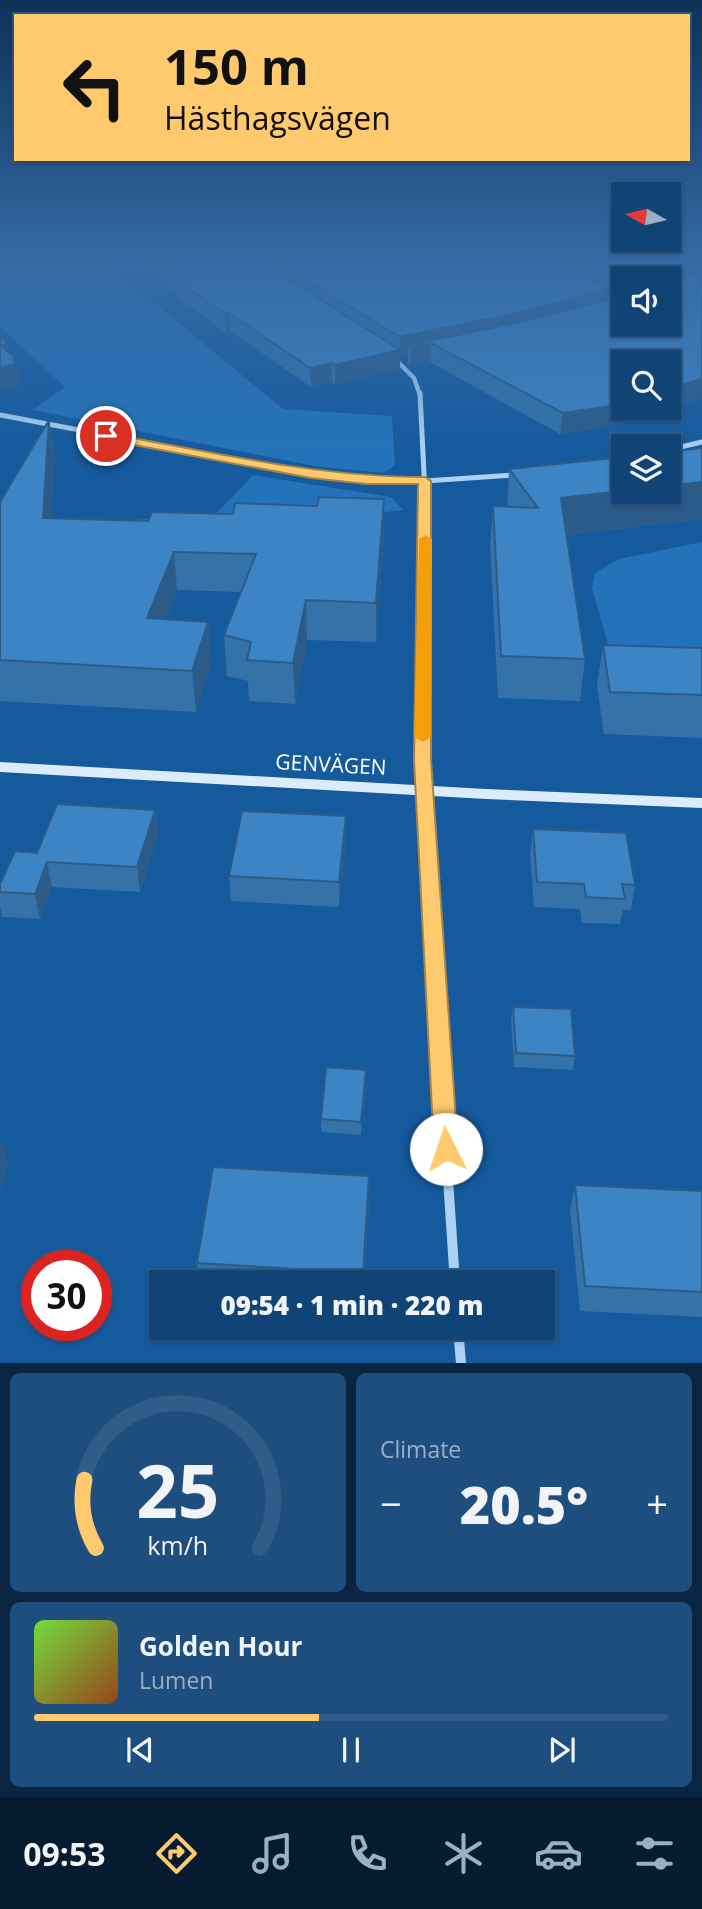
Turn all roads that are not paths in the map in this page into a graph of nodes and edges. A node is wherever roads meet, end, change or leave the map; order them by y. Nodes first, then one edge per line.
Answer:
1 (389, 355) edge
2 (412, 359) edge
3 (399, 361) junction
4 (0, 415) edge
5 (702, 442) edge
6 (681, 447) edge
7 (520, 475) edge
8 (425, 481) junction
9 (0, 767) edge
10 (423, 790) junction
11 (702, 803) edge
12 (454, 1270) edge
13 (459, 1340) edge
14 (461, 1363) edge

1 - 3 street
2 - 3 street
3 - 8 street
4 - 8 street
5 - 6 street
7 - 8 street
8 - 10 street
9 - 10 street, GENVÄGEN
10 - 11 street, GENVÄGEN
10 - 12 street
13 - 14 street

